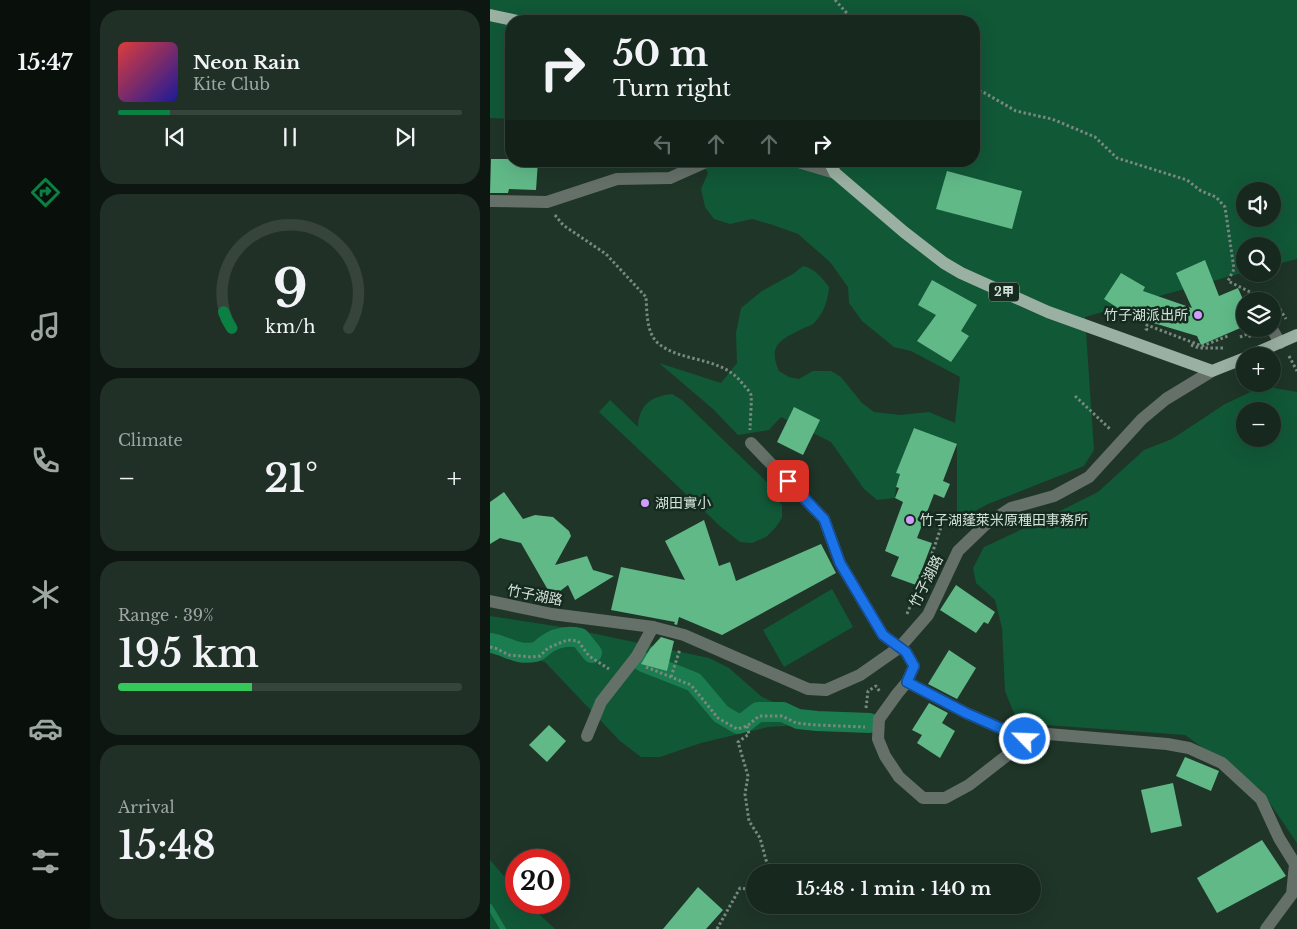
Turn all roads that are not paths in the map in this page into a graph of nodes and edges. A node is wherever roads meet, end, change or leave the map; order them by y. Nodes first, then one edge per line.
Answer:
1 (490, 15) edge
2 (505, 18) edge
3 (695, 167) edge
4 (816, 167) edge
5 (832, 167) edge
6 (835, 173) junction
7 (490, 201) edge
8 (1297, 335) edge
9 (1277, 337) edge
10 (1280, 343) junction
11 (1270, 347) edge
12 (1236, 362) edge
13 (1212, 372) junction
14 (751, 443) road end
15 (490, 601) edge
16 (653, 627) junction
17 (900, 647) junction
18 (907, 682) junction
19 (587, 736) dead end
20 (1025, 739) junction
21 (1266, 929) edge

1 - 2 main road
3 - 7 street
4 - 6 street
5 - 6 main road, 2甲
6 - 13 main road, 2甲
8 - 10 main road
9 - 10 street
10 - 11 main road
12 - 13 main road, 竹子湖路
13 - 17 street, 竹子湖路
14 - 17 street
15 - 16 street, 竹子湖路
16 - 17 street, 竹子湖路
16 - 19 street
17 - 18 street
18 - 20 street
18 - 20 street
20 - 21 street

